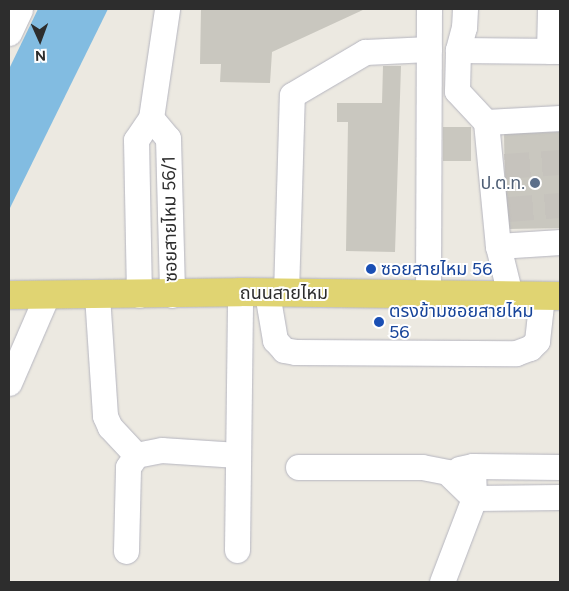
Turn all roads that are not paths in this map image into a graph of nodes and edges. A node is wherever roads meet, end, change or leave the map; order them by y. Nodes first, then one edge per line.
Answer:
1 (20, 9) edge
2 (166, 9) edge
3 (429, 9) edge
4 (453, 9) edge
5 (465, 9) edge
6 (550, 9) edge
7 (9, 33) edge
8 (429, 49) junction
9 (458, 50) junction
10 (555, 51) edge
11 (151, 118) junction
12 (560, 118) edge
13 (486, 122) junction
14 (560, 242) edge
15 (498, 246) junction
16 (240, 292) junction
17 (277, 293) junction
18 (428, 294) junction
19 (9, 295) edge
20 (47, 295) junction
21 (97, 295) junction
22 (139, 295) junction
23 (172, 295) junction
24 (510, 295) junction
25 (551, 296) edge
26 (9, 383) edge
27 (136, 455) junction
28 (237, 455) junction
29 (474, 466) junction
30 (298, 467) dead end
31 (560, 467) edge
32 (446, 472) junction
33 (560, 497) edge
34 (474, 498) junction
35 (237, 550) dead end
36 (126, 551) dead end
37 (442, 582) edge

1 - 7 street
2 - 11 street, ซอยสายไหม 56/1
3 - 8 street
4 - 9 street
5 - 9 street
6 - 10 street
8 - 17 street
8 - 18 street
9 - 10 street
9 - 13 street
11 - 22 street, ซอยสายไหม 56/1
11 - 23 street, ซอยสายไหม 56/1
12 - 13 street
13 - 15 street
14 - 15 street
15 - 24 street
16 - 17 main road, ถนนสายไหม
16 - 23 main road, ถนนสายไหม
16 - 28 street
17 - 18 main road, ถนนสายไหม
17 - 25 street
18 - 24 main road, ถนนสายไหม
19 - 20 main road, ถนนสายไหม
20 - 21 main road, ถนนสายไหม
20 - 26 street
21 - 22 main road, ถนนสายไหม
21 - 27 street
22 - 23 main road, ถนนสายไหม
24 - 25 main road, ถนนสายไหม
27 - 28 street
27 - 36 street
28 - 35 street
29 - 31 street
29 - 32 street
29 - 34 street
30 - 32 street
32 - 34 street
33 - 34 street
34 - 37 street

